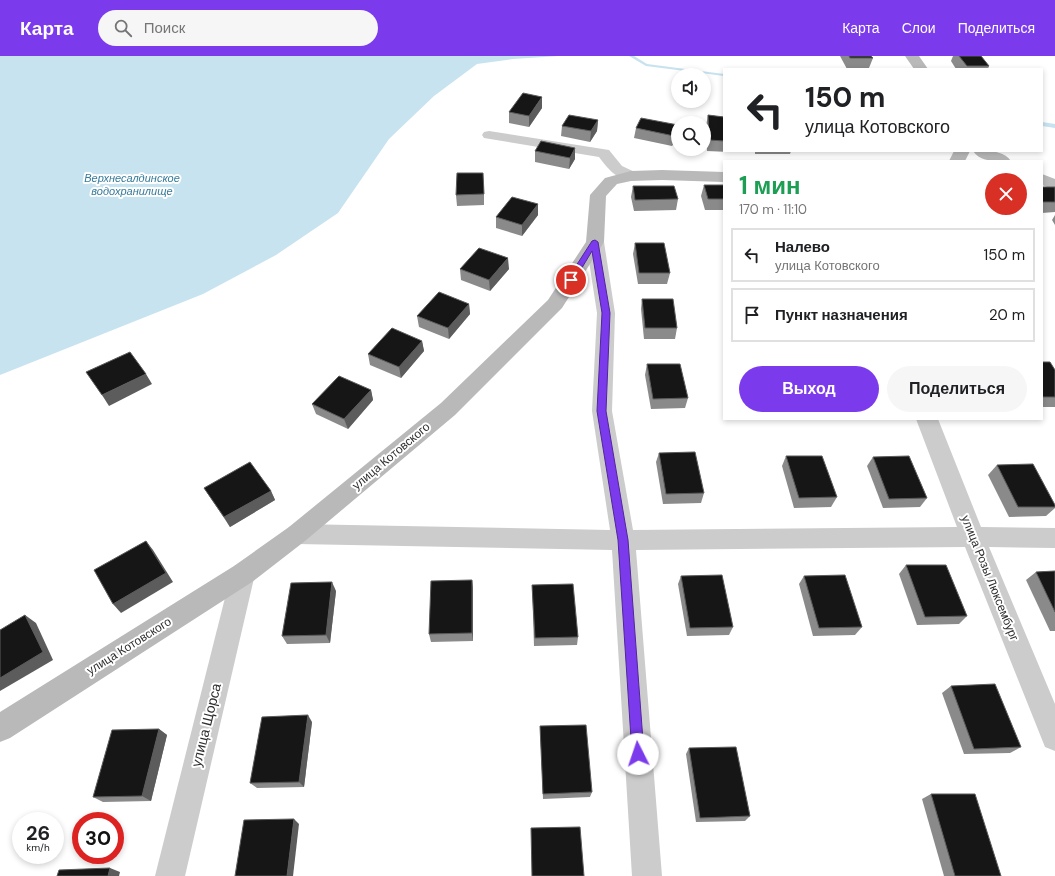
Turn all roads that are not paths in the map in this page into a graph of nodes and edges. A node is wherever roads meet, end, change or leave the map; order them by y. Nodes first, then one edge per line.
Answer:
1 (912, 56) edge
2 (920, 68) edge
3 (489, 135) dead end
4 (983, 152) edge
5 (1001, 160) edge
6 (631, 176) junction
7 (723, 177) edge
8 (1043, 179) edge
9 (1055, 185) edge
10 (595, 242) junction
11 (927, 420) edge
12 (297, 534) junction
13 (973, 537) junction
14 (1055, 538) edge
15 (623, 540) junction
16 (243, 574) junction
17 (0, 728) edge
18 (1055, 737) edge
19 (170, 876) edge
20 (647, 876) edge

1 - 2 street
3 - 6 street
4 - 5 street
6 - 7 street, улица Котовского
6 - 10 street, улица Котовского
8 - 9 street
10 - 12 street, улица Котовского
10 - 15 street
11 - 13 street, улица Розы Люксембург
12 - 15 street
12 - 16 street, улица Котовского
13 - 14 street
13 - 15 street
13 - 18 street, улица Розы Люксембург
15 - 20 street
16 - 17 street, улица Котовского
16 - 19 street, улица Щорса

